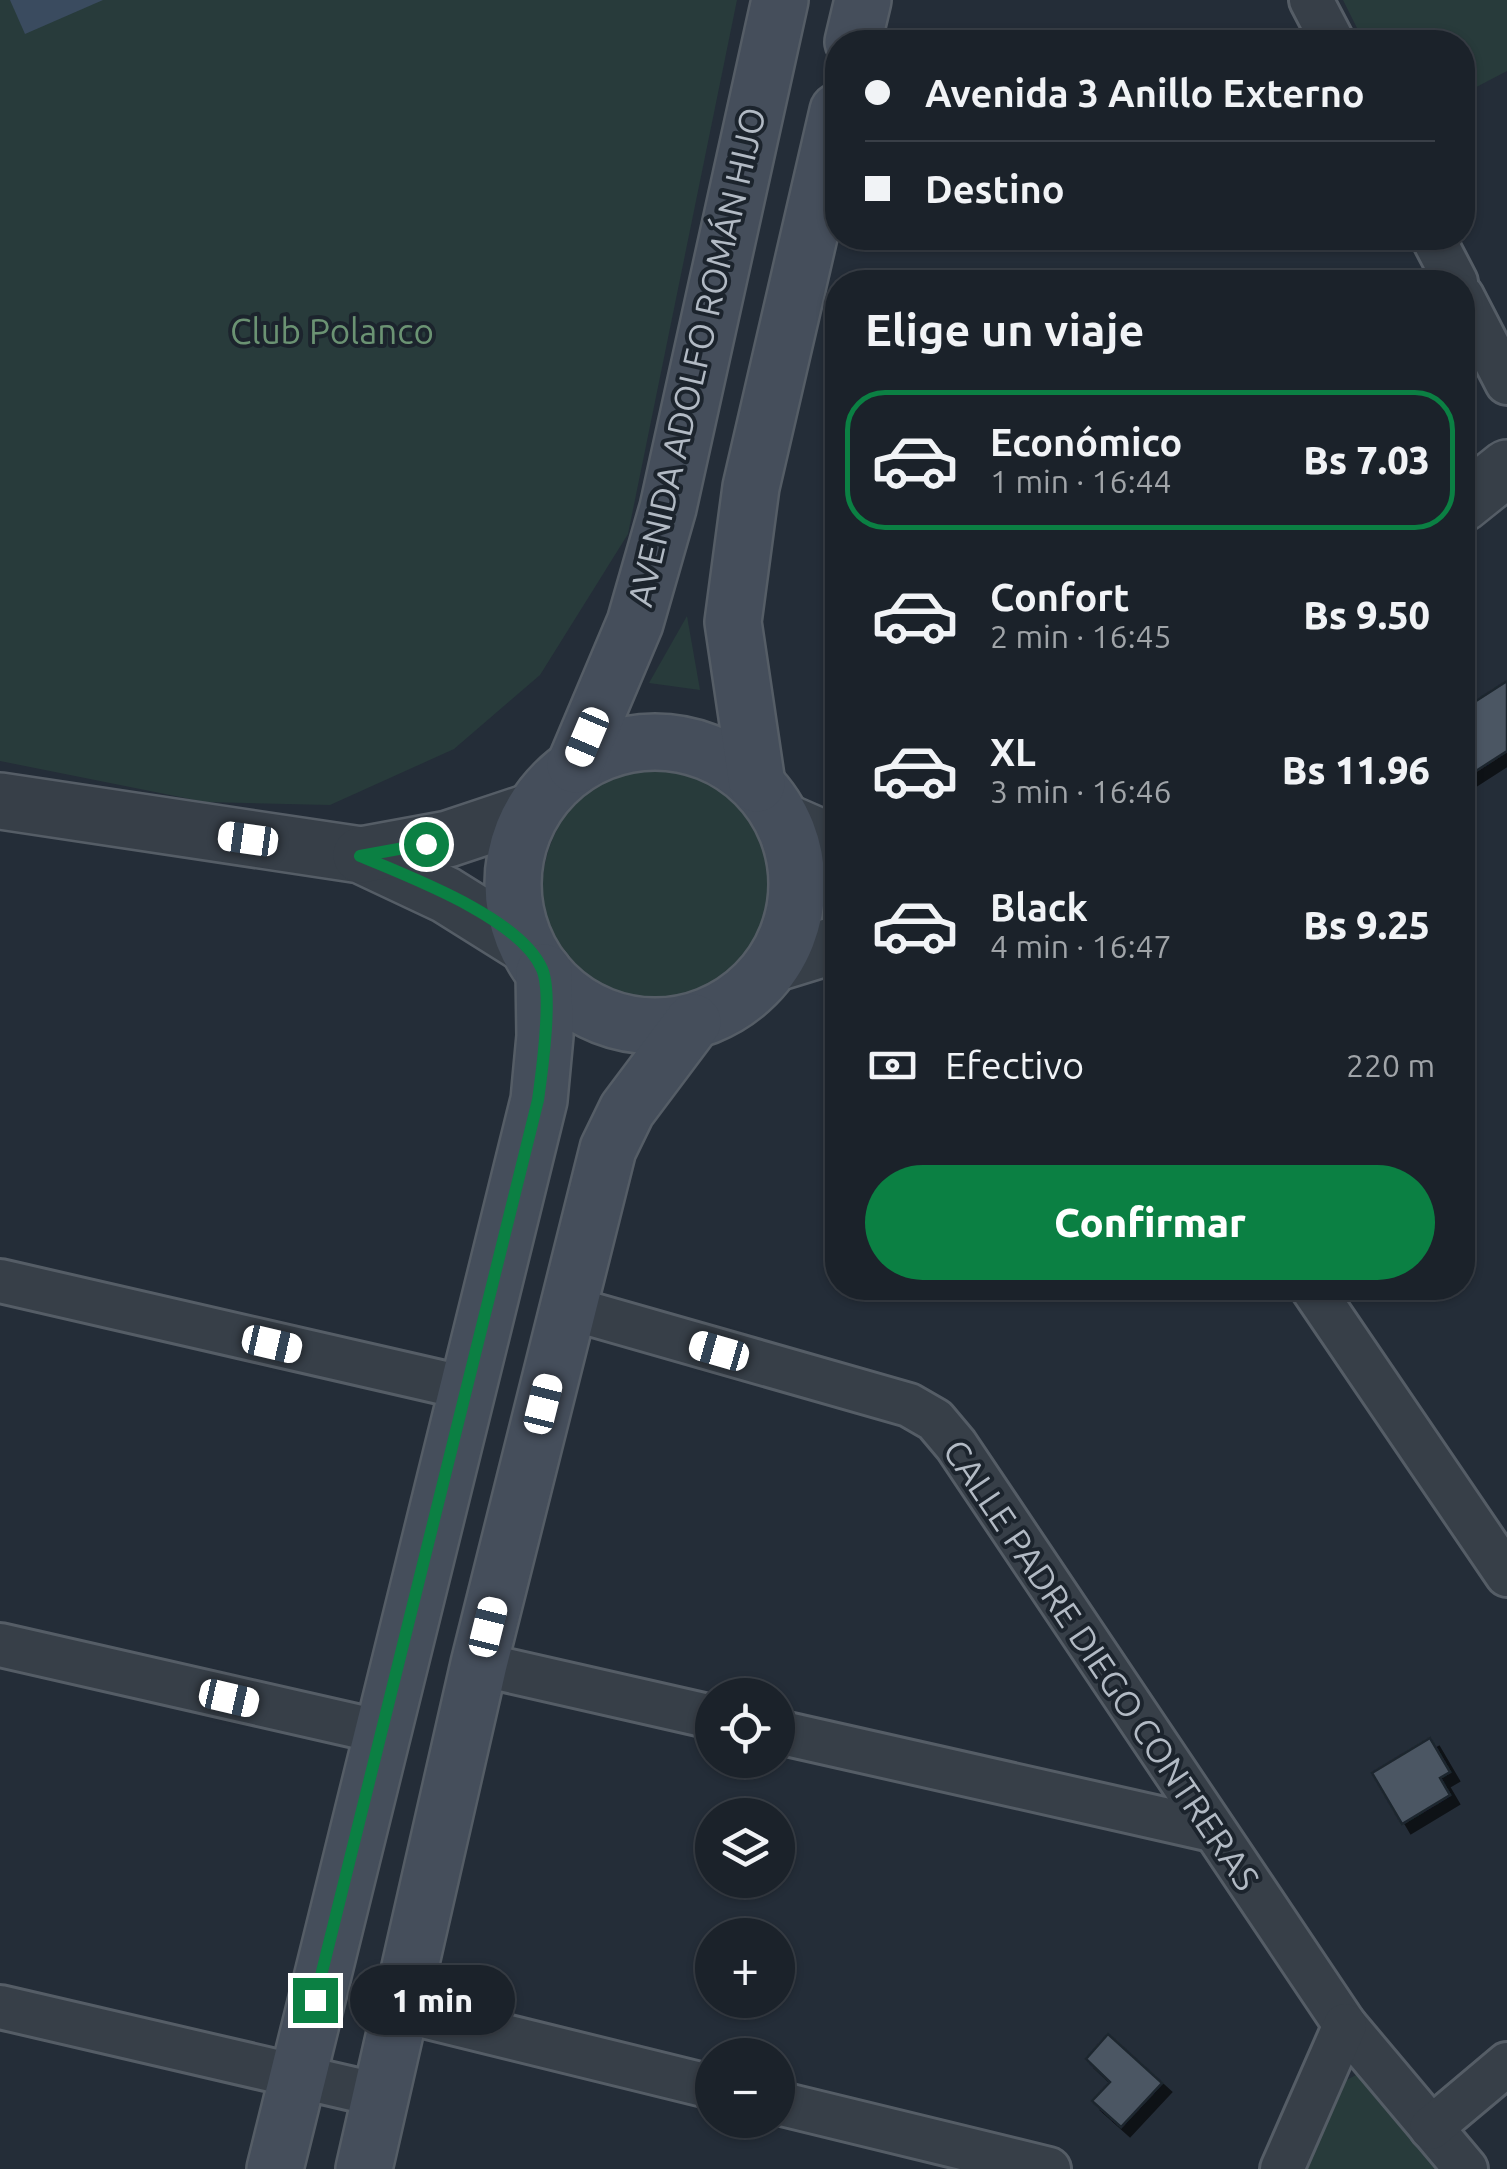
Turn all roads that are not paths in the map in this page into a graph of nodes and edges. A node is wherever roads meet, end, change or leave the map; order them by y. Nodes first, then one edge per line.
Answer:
1 (780, 0) edge
2 (863, 0) edge
3 (1311, 0) edge
4 (856, 30) edge
5 (1327, 30) edge
6 (825, 168) edge
7 (1475, 321) edge
8 (1507, 383) edge
9 (1507, 468) edge
10 (1475, 494) edge
11 (576, 765) junction
12 (0, 801) edge
13 (770, 802) junction
14 (532, 811) junction
15 (825, 837) edge
16 (360, 856) junction
17 (825, 948) edge
18 (535, 958) junction
19 (773, 964) junction
20 (693, 1022) junction
21 (538, 1100) junction
22 (0, 1281) edge
23 (1320, 1300) edge
24 (566, 1308) junction
25 (466, 1388) junction
26 (1507, 1575) edge
27 (0, 1645) edge
28 (479, 1664) junction
29 (695, 1713) edge
30 (382, 1732) junction
31 (795, 1736) edge
32 (1212, 1830) junction
33 (0, 2008) edge
34 (403, 2011) junction
35 (1344, 2024) junction
36 (1507, 2064) edge
37 (296, 2076) junction
38 (695, 2082) edge
39 (383, 2096) junction
40 (795, 2106) edge
41 (1431, 2128) junction
42 (275, 2169) edge
43 (364, 2169) edge
44 (1049, 2169) edge
45 (1282, 2169) edge
46 (1466, 2169) edge

1 - 11 main road, AVENIDA ADOLFO ROMÁN HIJO
2 - 4 main road
3 - 5 street
6 - 13 main road
7 - 8 street
9 - 10 street
11 - 13 main road
11 - 14 main road
12 - 16 street
13 - 15 street
13 - 19 main road
14 - 16 street
14 - 18 main road
16 - 18 street
17 - 19 street
18 - 20 main road
18 - 21 main road
19 - 20 main road
20 - 24 main road
21 - 24 main road
21 - 25 main road
22 - 25 street
23 - 26 street
24 - 28 main road
24 - 32 street, CALLE PADRE DIEGO CONTRERAS
25 - 30 main road
27 - 30 street
28 - 29 street
28 - 34 main road
30 - 37 main road
31 - 32 street
32 - 35 street, CALLE PADRE DIEGO CONTRERAS
33 - 37 street
34 - 38 street
34 - 39 main road
35 - 41 street, CALLE PADRE DIEGO CONTRERAS
35 - 45 street
36 - 41 street
37 - 39 street
37 - 42 main road
39 - 43 main road
40 - 44 street
41 - 46 street, CALLE PADRE DIEGO CONTRERAS

